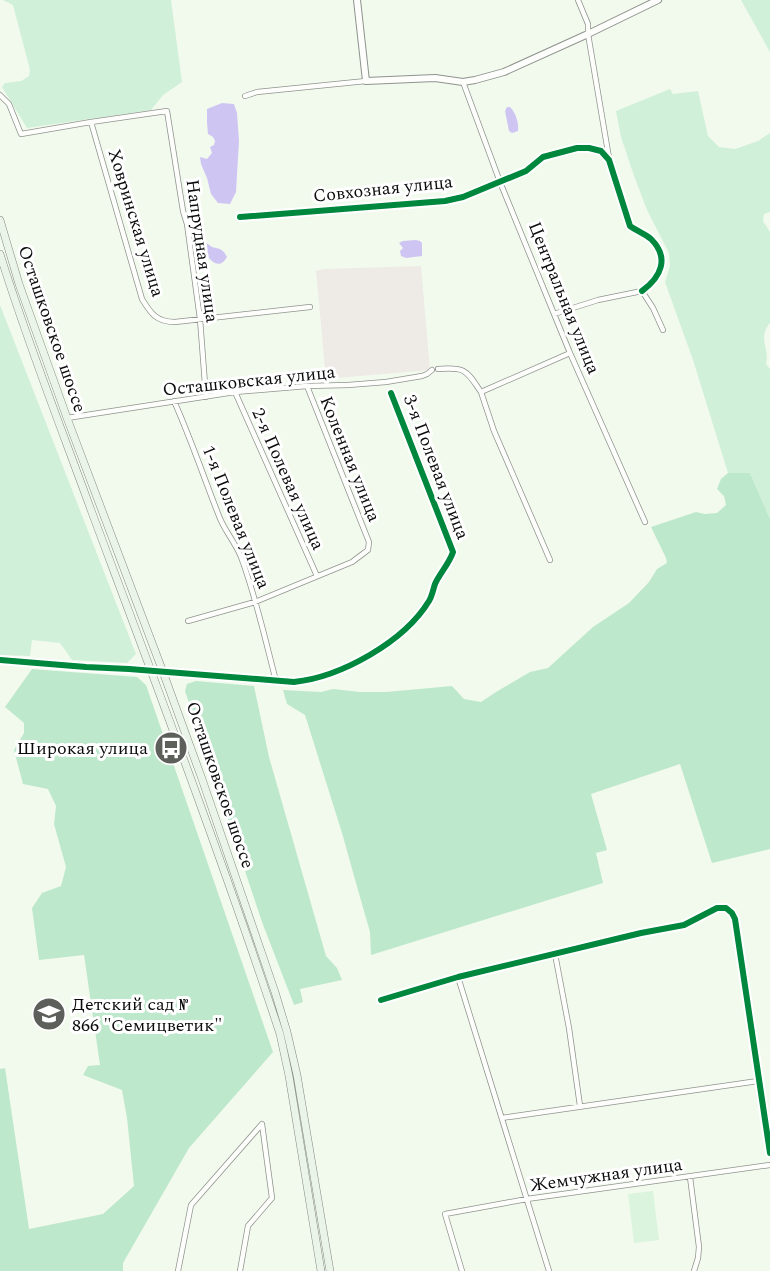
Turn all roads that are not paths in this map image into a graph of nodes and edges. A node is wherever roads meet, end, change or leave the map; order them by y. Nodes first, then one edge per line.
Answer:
1 (357, 0) edge
2 (578, 0) edge
3 (658, 0) edge
4 (588, 34) junction
5 (366, 81) junction
6 (463, 82) junction
7 (0, 95) edge
8 (244, 96) dead end
9 (91, 122) junction
10 (609, 160) junction
11 (500, 182) junction
12 (240, 217) dead end
13 (0, 220) edge
14 (0, 254) edge
15 (642, 291) junction
16 (310, 307) dead end
17 (554, 314) junction
18 (200, 319) junction
19 (663, 330) dead end
20 (570, 353) junction
21 (307, 386) junction
22 (235, 392) junction
23 (481, 392) junction
24 (391, 393) dead end
25 (206, 397) junction
26 (174, 401) junction
27 (66, 418) junction
28 (645, 522) dead end
29 (550, 560) dead end
30 (317, 576) junction
31 (255, 602) junction
32 (188, 621) dead end
33 (0, 660) edge
34 (151, 671) junction
35 (163, 672) junction
36 (276, 681) junction
37 (555, 954) junction
38 (458, 977) junction
39 (381, 1000) dead end
40 (758, 1081) junction
41 (580, 1106) junction
42 (502, 1118) junction
43 (770, 1153) edge
44 (770, 1165) edge
45 (690, 1176) junction
46 (527, 1199) junction
47 (178, 1271) edge
48 (240, 1271) edge
49 (321, 1271) edge
50 (330, 1271) edge
51 (462, 1271) edge
52 (549, 1271) edge
53 (694, 1271) edge

1 - 5 street
2 - 4 street
3 - 4 street
4 - 6 street
4 - 10 street
5 - 6 street
5 - 8 street
6 - 11 street, Центральная улица
7 - 9 street
9 - 18 street, Ховринская улица
9 - 18 street, Напрудная улица
10 - 11 street, Совхозная улица
10 - 15 street
11 - 12 street, Совхозная улица
11 - 17 street, Центральная улица
13 - 27 main road, Осташковское шоссе
14 - 34 main road, Осташковское шоссе
15 - 17 street
15 - 19 street
16 - 18 street, Ховринская улица
17 - 20 street, Центральная улица
18 - 25 street, Напрудная улица
20 - 23 street
20 - 28 street, Центральная улица
21 - 22 street, Осташковская улица
21 - 23 street, Осташковская улица
21 - 30 street, Коленная улица
22 - 25 street, Осташковская улица
22 - 30 street, 2-я Полевая улица
23 - 29 street
24 - 36 street, 3-я Полевая улица
25 - 26 street, Осташковская улица
26 - 27 street, Осташковская улица
26 - 31 street, 1-я Полевая улица
27 - 35 main road, Осташковское шоссе
30 - 31 street
31 - 32 street
31 - 36 street, 1-я Полевая улица
33 - 34 street
34 - 35 street
34 - 49 main road, Осташковское шоссе
35 - 36 street
35 - 50 main road, Осташковское шоссе
37 - 38 street
37 - 40 street
37 - 41 street
38 - 39 street
38 - 42 street
40 - 41 street
40 - 43 street
41 - 42 street
42 - 46 street
44 - 45 street, Жемчужная улица
45 - 46 street, Жемчужная улица
45 - 53 street
46 - 51 street, Жемчужная улица
46 - 52 street
47 - 48 street

